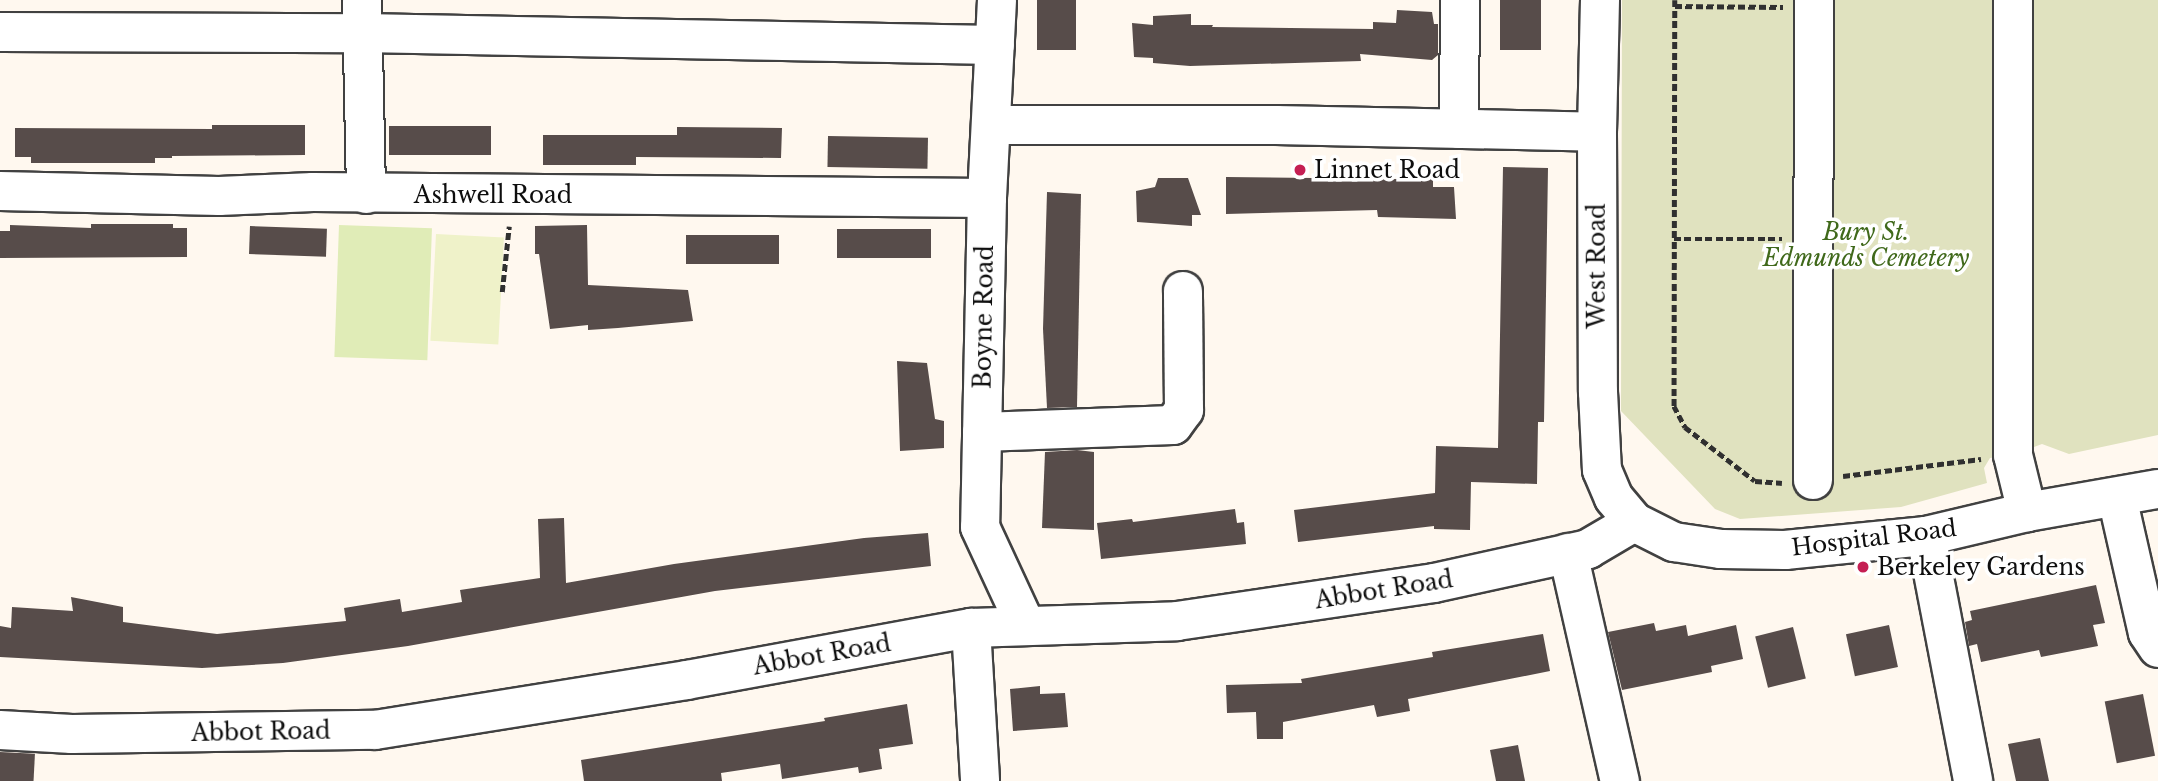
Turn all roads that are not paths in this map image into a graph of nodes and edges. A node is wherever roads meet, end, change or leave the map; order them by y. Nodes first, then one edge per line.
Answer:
1 (997, 0) edge
2 (1460, 0) edge
3 (1600, 0) edge
4 (2013, 0) edge
5 (1814, 3) edge
6 (362, 17) edge
7 (0, 32) edge
8 (995, 45) junction
9 (992, 125) junction
10 (1459, 129) junction
11 (1597, 132) junction
12 (0, 191) edge
13 (366, 194) junction
14 (987, 198) junction
15 (1183, 291) dead end
16 (982, 432) junction
17 (1813, 480) road end
18 (2158, 489) edge
19 (2117, 497) junction
20 (2027, 512) junction
21 (1634, 522) junction
22 (1926, 536) junction
23 (1568, 553) junction
24 (1025, 624) junction
25 (971, 628) junction
26 (2158, 648) edge
27 (0, 730) edge
28 (980, 781) edge
29 (1619, 781) edge
30 (1973, 781) edge

1 - 8 street, Boyne Road
2 - 10 street
3 - 11 street, West Road
4 - 20 street
5 - 17 street
6 - 7 street
6 - 8 street
6 - 13 street
8 - 9 street, Boyne Road
9 - 10 street
9 - 14 street, Boyne Road
10 - 11 street
11 - 21 street, West Road
12 - 13 street, Ashwell Road
13 - 14 street, Ashwell Road
14 - 16 street, Boyne Road
15 - 16 street
16 - 24 street, Boyne Road
18 - 19 street, Hospital Road
19 - 20 street, Hospital Road
19 - 26 street
20 - 22 street, Hospital Road
21 - 22 street, Hospital Road
21 - 23 street, Abbot Road
22 - 30 street
23 - 24 street, Abbot Road
23 - 29 street
24 - 25 street, Abbot Road
25 - 27 street, Abbot Road
25 - 28 street

